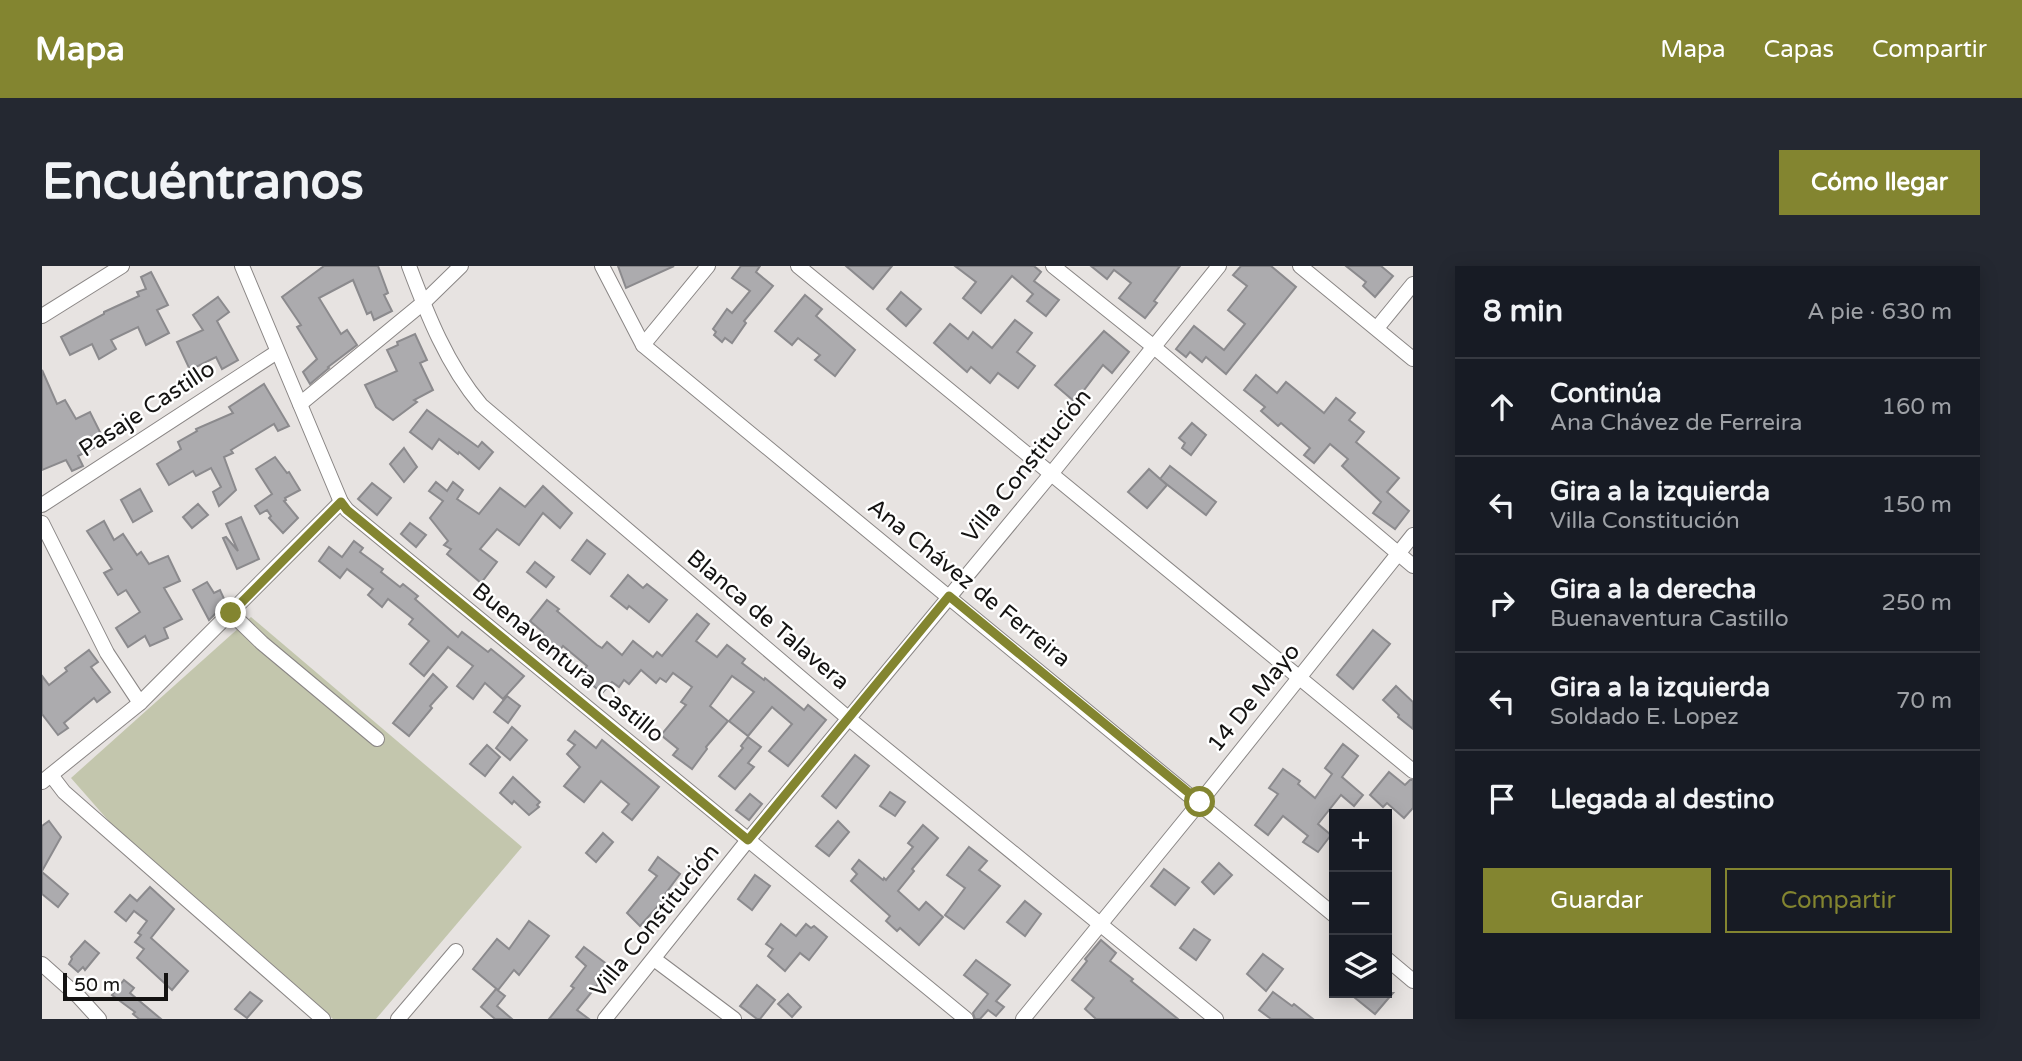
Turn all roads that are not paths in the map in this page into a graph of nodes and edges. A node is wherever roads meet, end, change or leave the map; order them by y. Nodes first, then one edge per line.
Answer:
1 (122, 266) edge
2 (242, 266) edge
3 (409, 266) edge
4 (461, 266) edge
5 (602, 266) edge
6 (708, 266) edge
7 (798, 266) edge
8 (1053, 266) edge
9 (1219, 266) edge
10 (1300, 266) edge
11 (1413, 284) edge
12 (423, 303) junction
13 (42, 316) edge
14 (1377, 328) junction
15 (643, 345) junction
16 (1154, 346) junction
17 (277, 352) junction
18 (1413, 359) edge
19 (300, 404) junction
20 (1051, 474) junction
21 (341, 502) junction
22 (42, 505) edge
23 (42, 523) edge
24 (1413, 535) edge
25 (1398, 554) junction
26 (1413, 566) edge
27 (949, 596) junction
28 (231, 613) junction
29 (1299, 678) junction
30 (140, 703) junction
31 (848, 718) junction
32 (377, 738) dead end
33 (1413, 771) edge
34 (46, 779) edge
35 (1200, 802) junction
36 (748, 840) junction
37 (1329, 911) edge
38 (1100, 925) junction
39 (456, 951) dead end
40 (654, 958) junction
41 (1392, 963) edge
42 (42, 964) edge
43 (1413, 981) edge
44 (99, 1019) edge
45 (323, 1019) edge
46 (398, 1019) edge
47 (605, 1019) edge
48 (734, 1019) edge
49 (966, 1019) edge
50 (1023, 1019) edge
51 (1216, 1019) edge

1 - 13 street
2 - 17 street, Buenaventura Castillo
3 - 12 street, Blanca de Talavera
4 - 12 street
5 - 15 street, Ana Chávez de Ferreira
6 - 15 street
7 - 20 street
8 - 16 street
9 - 16 street, Villa Constitución
10 - 14 street
11 - 14 street
12 - 19 street
12 - 31 street, Blanca de Talavera
14 - 18 street
15 - 27 street, Ana Chávez de Ferreira
16 - 20 street, Villa Constitución
16 - 25 street
17 - 19 street, Buenaventura Castillo
17 - 22 street, Pasaje Castillo
19 - 21 street, Buenaventura Castillo
20 - 27 street, Villa Constitución
20 - 29 street
21 - 28 street
21 - 36 street, Buenaventura Castillo
23 - 30 street
24 - 25 street, 14 De Mayo
25 - 26 street
25 - 29 street, 14 De Mayo
27 - 31 street, Villa Constitución
27 - 35 street, Ana Chávez de Ferreira
28 - 30 street
28 - 32 street
29 - 33 street
29 - 35 street, 14 De Mayo
30 - 34 street
31 - 36 street, Villa Constitución
31 - 38 street, Blanca de Talavera
34 - 45 street
35 - 37 street, Ana Chávez de Ferreira
35 - 38 street, 14 De Mayo
36 - 40 street, Villa Constitución
36 - 49 street, Buenaventura Castillo
38 - 50 street, 14 De Mayo
38 - 51 street, Blanca de Talavera
39 - 46 street
40 - 47 street, Villa Constitución
40 - 48 street
41 - 43 street
42 - 44 street

